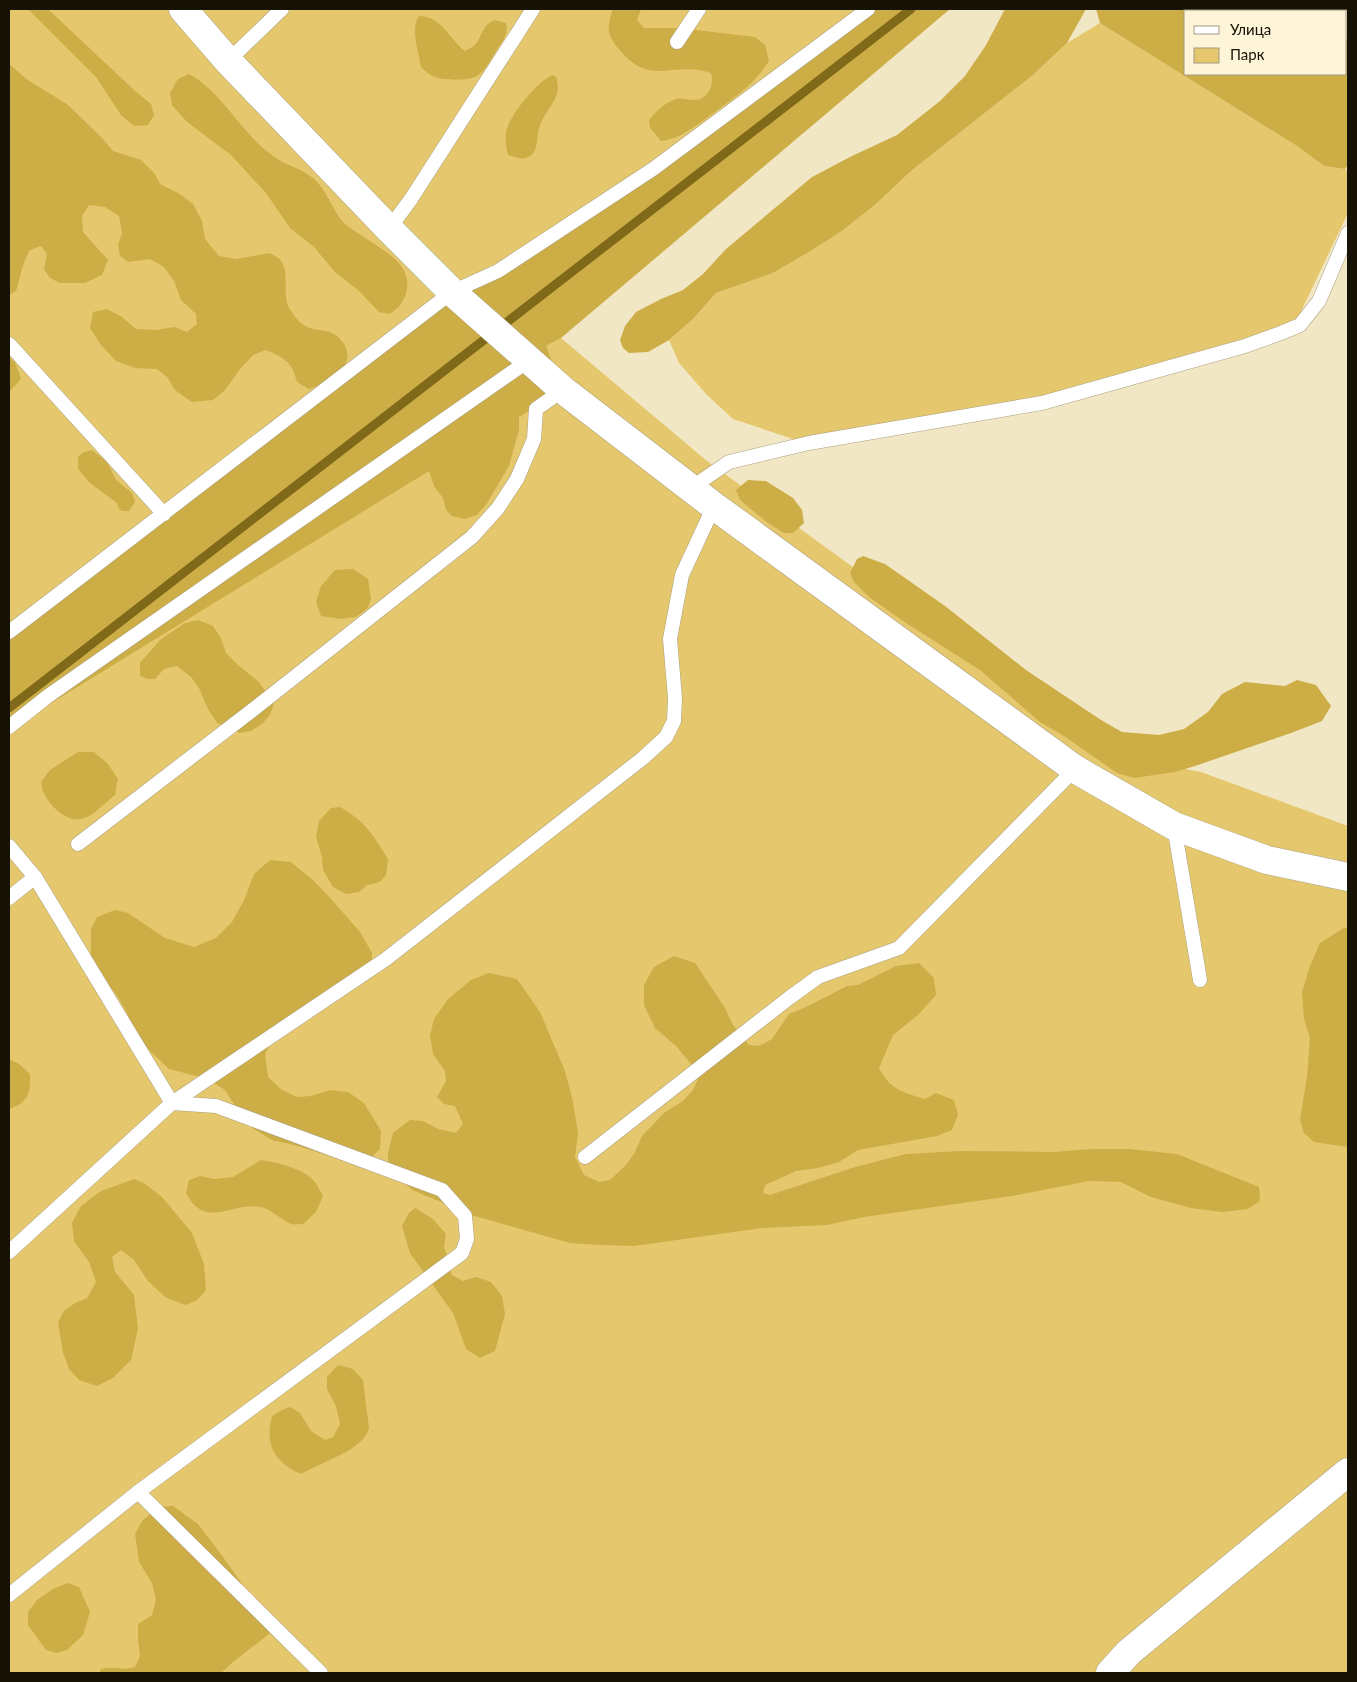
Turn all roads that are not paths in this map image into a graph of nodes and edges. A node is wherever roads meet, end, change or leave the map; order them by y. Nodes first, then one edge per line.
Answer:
1 (183, 9) edge
2 (282, 9) edge
3 (533, 9) edge
4 (700, 9) edge
5 (868, 9) edge
6 (677, 42) dead end
7 (228, 61) junction
8 (389, 229) junction
9 (1348, 233) edge
10 (452, 292) junction
11 (9, 344) edge
12 (520, 354) junction
13 (562, 390) junction
14 (691, 488) junction
15 (714, 506) junction
16 (164, 514) junction
17 (12, 625) edge
18 (9, 727) edge
19 (1075, 769) junction
20 (1174, 826) junction
21 (78, 844) dead end
22 (9, 846) edge
23 (35, 877) junction
24 (1348, 877) edge
25 (9, 898) edge
26 (1200, 980) dead end
27 (172, 1103) junction
28 (585, 1157) dead end
29 (9, 1252) edge
30 (1348, 1472) edge
31 (138, 1492) junction
32 (9, 1595) edge
33 (321, 1673) edge
34 (1110, 1673) edge

1 - 7 main road
2 - 7 lane
3 - 8 lane
4 - 6 lane
5 - 10 lane
7 - 8 main road
8 - 10 main road
9 - 14 lane
10 - 12 main road
10 - 16 lane
11 - 16 lane
12 - 13 main road
12 - 18 lane
13 - 14 main road
13 - 21 lane
14 - 15 main road
15 - 19 main road
15 - 27 lane
16 - 17 lane
19 - 20 main road
19 - 28 lane
20 - 24 main road
20 - 26 lane
22 - 23 lane
23 - 25 lane
23 - 27 lane
27 - 29 lane
27 - 31 lane
30 - 34 main road
31 - 32 lane
31 - 33 lane

